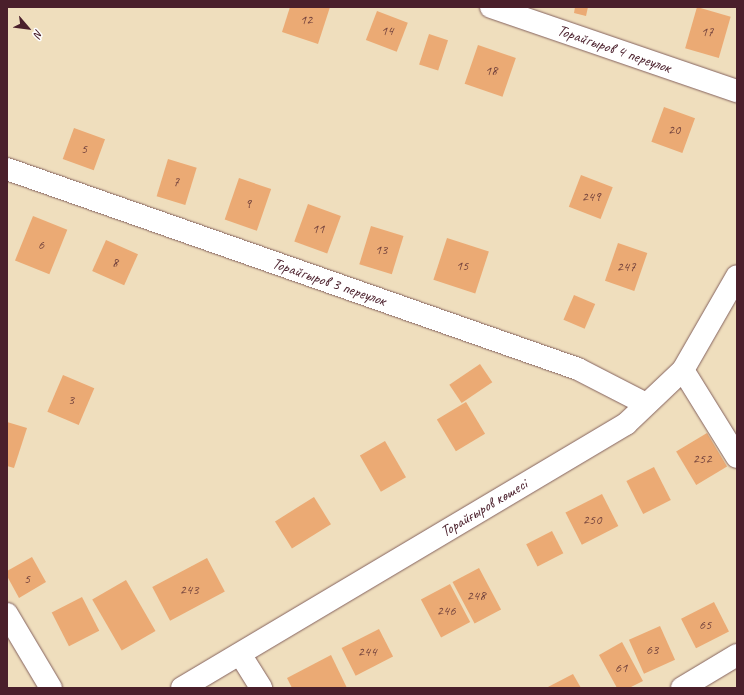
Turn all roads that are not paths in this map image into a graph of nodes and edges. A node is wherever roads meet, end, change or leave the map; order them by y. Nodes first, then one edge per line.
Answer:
1 (491, 7) edge
2 (737, 91) edge
3 (7, 170) edge
4 (737, 276) edge
5 (683, 370) junction
6 (646, 404) junction
7 (737, 457) edge
8 (7, 614) edge
9 (240, 654) junction
10 (737, 655) edge
11 (51, 688) edge
12 (182, 688) edge
13 (262, 688) edge
14 (682, 688) edge

1 - 2 street, Торайгыров 4 переулок
3 - 6 street, Торайгыров 3 переулок
4 - 5 street, Торайғыров көшесі
5 - 6 street, Торайғыров көшесі
5 - 7 street
6 - 9 street, Торайғыров көшесі
8 - 11 street
9 - 12 street, Торайғыров көшесі
9 - 13 street
10 - 14 street

